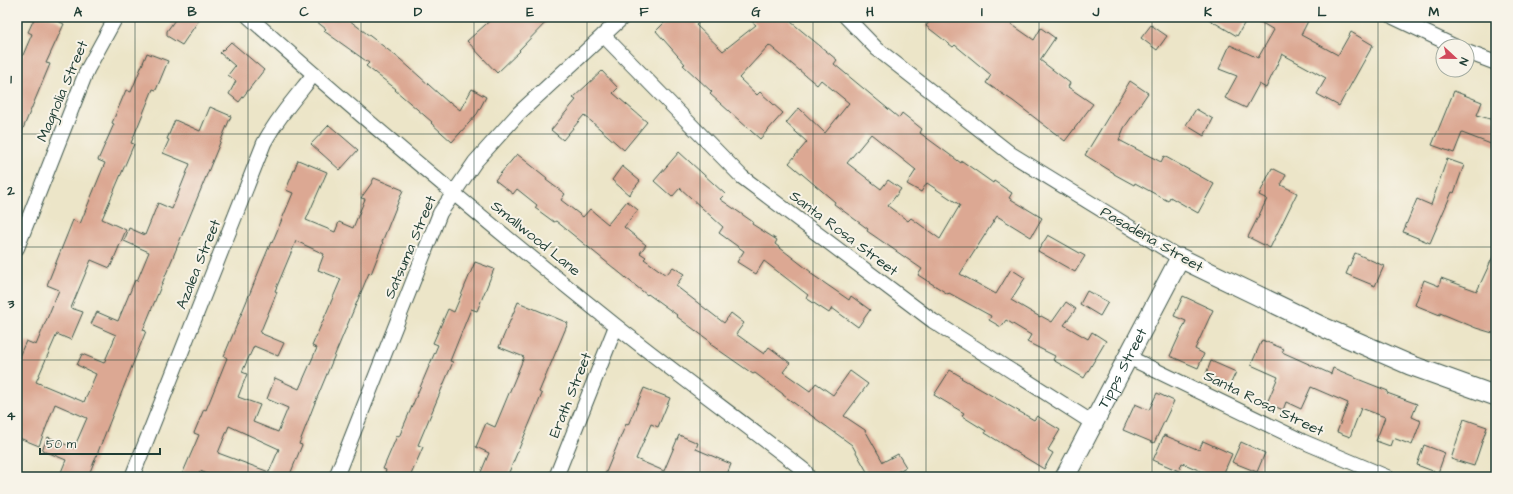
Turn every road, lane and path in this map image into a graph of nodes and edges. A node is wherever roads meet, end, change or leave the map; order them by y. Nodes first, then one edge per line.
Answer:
1 (116, 17) edge
2 (249, 17) edge
3 (623, 17) edge
4 (846, 17) edge
5 (1393, 17) edge
6 (603, 36) junction
7 (1437, 38) edge
8 (1475, 55) edge
9 (1496, 63) edge
10 (314, 74) junction
11 (454, 192) junction
12 (17, 248) edge
13 (1180, 258) junction
14 (616, 326) junction
15 (1128, 357) junction
16 (1496, 396) edge
17 (1093, 423) junction
18 (132, 477) edge
19 (336, 477) edge
20 (556, 477) edge
21 (808, 477) edge
22 (1065, 477) edge
23 (1387, 477) edge

1 - 12 street, Magnolia Street
2 - 10 street, Smallwood Lane
3 - 6 street, Satsuma Street
4 - 13 street, Pasadena Street
5 - 7 street
6 - 11 street, Satsuma Street
6 - 17 street, Santa Rosa Street
8 - 9 street
10 - 11 street, Smallwood Lane
10 - 18 street, Azalea Street
11 - 14 street, Smallwood Lane
11 - 19 street, Satsuma Street
13 - 15 street, Tipps Street
13 - 16 street, Pasadena Street
14 - 20 street, Erath Street
14 - 21 street, Smallwood Lane
15 - 17 street, Tipps Street
15 - 23 street, Santa Rosa Street
17 - 22 street, Tipps Street

